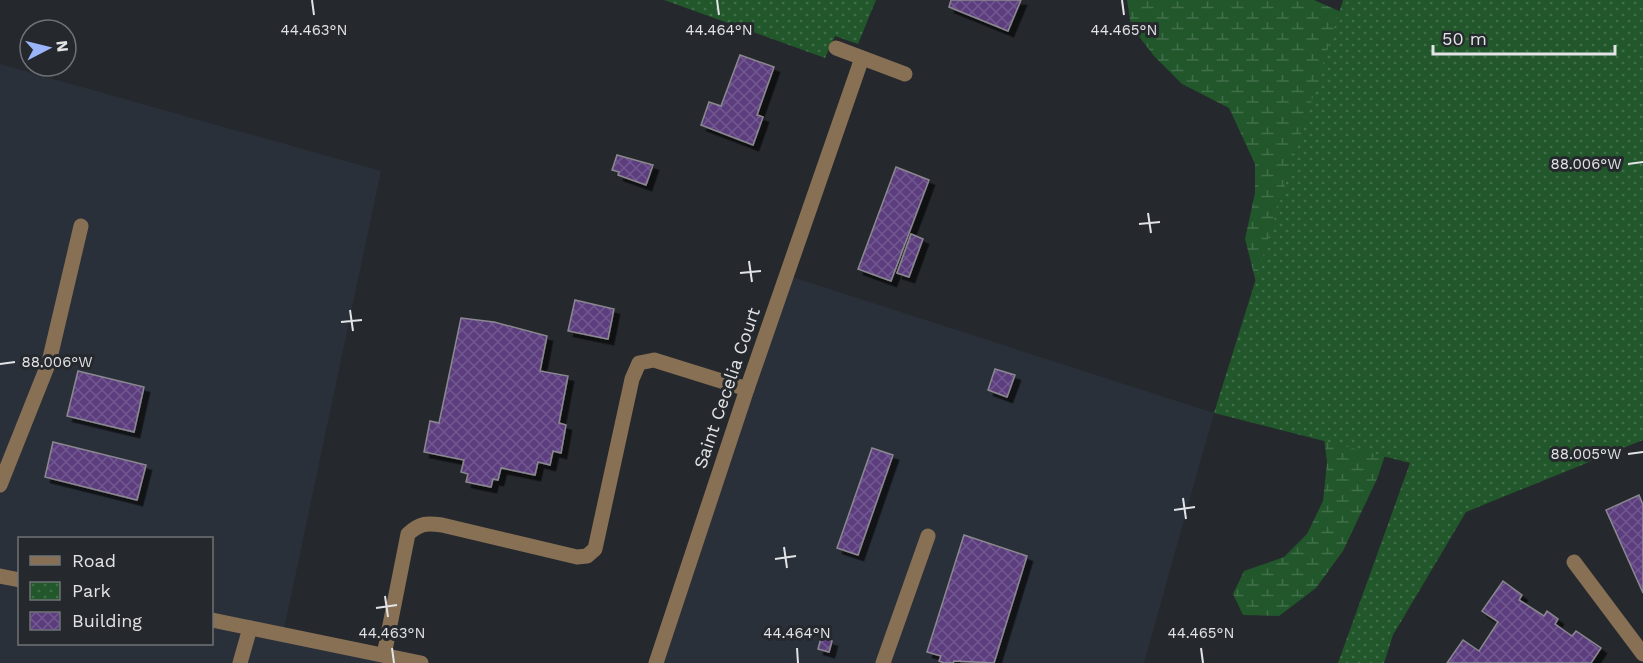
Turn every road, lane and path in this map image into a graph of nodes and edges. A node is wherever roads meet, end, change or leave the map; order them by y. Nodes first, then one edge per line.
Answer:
1 (836, 48) dead end
2 (862, 58) junction
3 (905, 74) dead end
4 (81, 226) dead end
5 (747, 389) junction
6 (0, 485) edge
7 (928, 536) dead end
8 (1574, 562) dead end
9 (0, 576) edge
10 (18, 580) edge
11 (213, 620) edge
12 (250, 628) junction
13 (1643, 654) edge
14 (384, 656) junction
15 (240, 663) edge
16 (421, 663) edge
17 (656, 663) edge
18 (883, 663) edge

1 - 2 street
2 - 3 street
2 - 5 street, Saint Cecelia Court
4 - 6 street
5 - 14 street
5 - 17 street, Saint Cecelia Court
7 - 18 street
8 - 13 street
9 - 10 street
11 - 12 street
12 - 14 street
12 - 15 street
14 - 16 street

